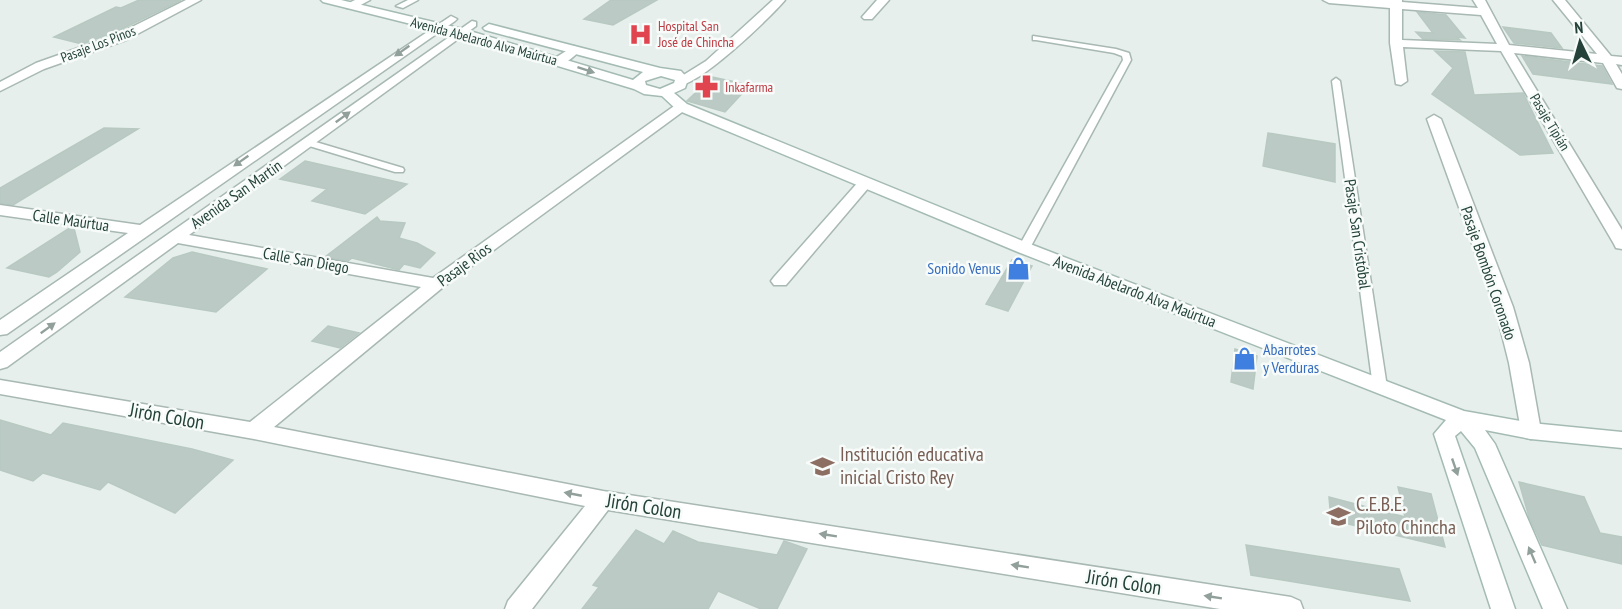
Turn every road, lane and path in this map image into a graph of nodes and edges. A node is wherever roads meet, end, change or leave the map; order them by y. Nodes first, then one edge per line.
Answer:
1 (195, 0) edge
2 (327, 0) edge
3 (364, 0) edge
4 (373, 0) edge
5 (414, 0) edge
6 (779, 0) edge
7 (883, 0) edge
8 (1329, 0) edge
9 (1559, 0) edge
10 (1395, 3) edge
11 (351, 6) junction
12 (400, 6) junction
13 (1483, 6) edge
14 (868, 17) dead end
15 (460, 25) junction
16 (436, 27) junction
17 (1036, 38) dead end
18 (1396, 43) junction
19 (1505, 48) junction
20 (574, 50) junction
21 (1607, 59) junction
22 (559, 61) junction
23 (1622, 61) edge
24 (659, 72) junction
25 (1336, 81) dead end
26 (1401, 81) dead end
27 (682, 82) junction
28 (639, 86) junction
29 (1622, 86) edge
30 (0, 87) edge
31 (665, 92) junction
32 (682, 107) junction
33 (1434, 119) dead end
34 (309, 143) junction
35 (399, 170) dead end
36 (865, 183) junction
37 (0, 210) edge
38 (141, 230) junction
39 (175, 237) junction
40 (1622, 244) edge
41 (1024, 248) junction
42 (780, 281) dead end
43 (436, 284) junction
44 (0, 329) edge
45 (0, 362) edge
46 (0, 387) edge
47 (1380, 387) junction
48 (1462, 418) junction
49 (254, 431) junction
50 (1532, 431) junction
51 (1622, 440) edge
52 (603, 500) junction
53 (517, 609) edge
54 (1291, 609) edge
55 (1503, 609) edge
56 (1555, 609) edge

1 - 30 street, Pasaje Los Pinos
2 - 11 street, Avenida Abelardo Alva Maúrtua
3 - 11 street
4 - 12 street, Avenida Abelardo Alva Maúrtua
5 - 12 lane
6 - 27 street
7 - 14 street
8 - 10 street
9 - 21 street
10 - 13 street
10 - 18 street
11 - 16 street, Avenida Abelardo Alva Maúrtua
12 - 15 street, Avenida Abelardo Alva Maúrtua
13 - 19 street, Pasaje Tipián
15 - 16 street, Avenida San Martin
15 - 20 street, Avenida Abelardo Alva Maúrtua
15 - 22 street, Avenida Abelardo Alva Maúrtua
34 -> 15 street, Avenida San Martin
16 -> 38 street, Avenida San Martin
17 - 41 lane
18 - 19 street
18 - 26 street
19 - 21 street
19 - 40 street, Pasaje Tipián
20 - 22 street
20 - 24 street, Avenida Abelardo Alva Maúrtua
21 - 23 street
21 - 29 street
22 -> 28 street, Avenida Abelardo Alva Maúrtua
24 - 27 street, Avenida Abelardo Alva Maúrtua
24 - 28 street
25 - 47 lane, Pasaje San Cristóbal
27 - 31 street
28 - 31 street, Avenida Abelardo Alva Maúrtua
31 - 32 street, Avenida Abelardo Alva Maúrtua
32 - 36 street, Avenida Abelardo Alva Maúrtua
32 - 43 street, Pasaje Rios
33 - 50 street, Pasaje Bombón Coronado
34 - 35 lane
34 - 39 street, Avenida San Martin
36 - 41 street, Avenida Abelardo Alva Maúrtua
36 - 42 street
37 - 38 street, Calle Maúrtua
38 - 44 street, Avenida San Martin
39 - 43 street, Calle San Diego
45 -> 39 street, Avenida San Martin
41 - 47 street, Avenida Abelardo Alva Maúrtua
43 - 49 street, Pasaje Rios
46 - 49 street, Jirón Colon
47 - 48 street, Avenida Abelardo Alva Maúrtua
48 - 50 street, Avenida Abelardo Alva Maúrtua
48 -> 55 street
56 -> 48 street
52 -> 49 street, Jirón Colon
50 - 51 street, Avenida Abelardo Alva Maúrtua
52 - 53 street
54 -> 52 street, Jirón Colon

